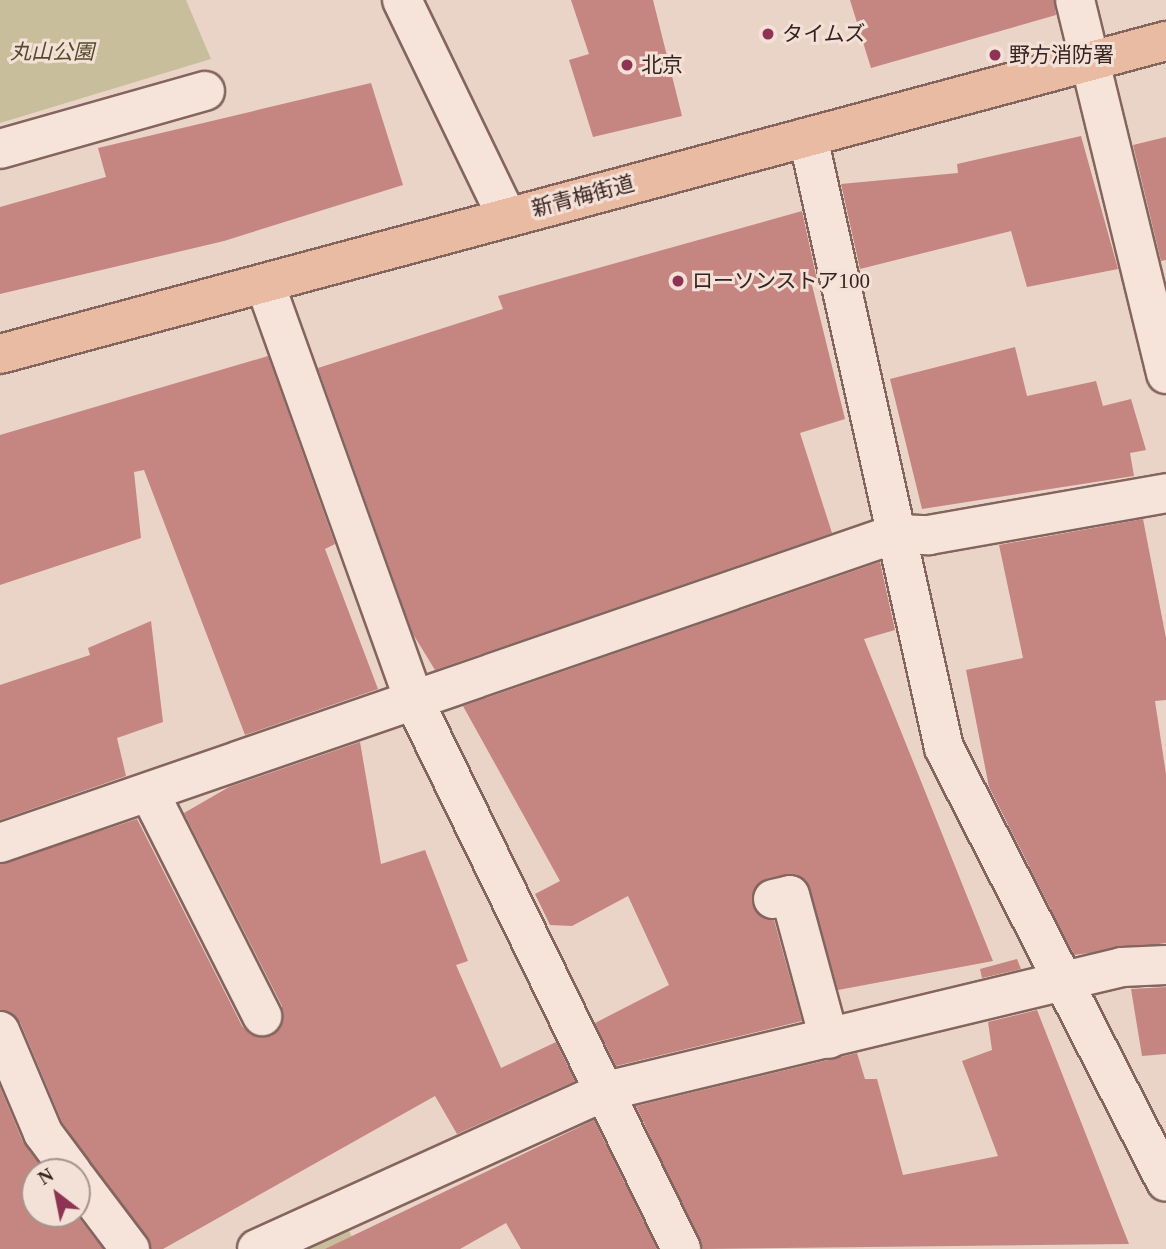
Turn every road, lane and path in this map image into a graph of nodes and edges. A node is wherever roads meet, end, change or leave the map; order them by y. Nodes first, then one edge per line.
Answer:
1 (402, 0) edge
2 (1075, 0) edge
3 (1166, 41) edge
4 (1093, 57) junction
5 (205, 91) dead end
6 (808, 137) junction
7 (0, 149) edge
8 (507, 216) junction
9 (265, 284) junction
10 (0, 354) edge
11 (1166, 374) edge
12 (1166, 493) edge
13 (895, 534) junction
14 (414, 701) junction
15 (150, 794) junction
16 (0, 844) edge
17 (773, 899) dead end
18 (1166, 965) edge
19 (1063, 983) junction
20 (262, 1016) dead end
21 (0, 1031) edge
22 (829, 1039) junction
23 (606, 1091) junction
24 (62, 1158) edge
25 (1166, 1182) edge
26 (91, 1197) edge
27 (130, 1249) edge
28 (257, 1249) edge
29 (681, 1249) edge

1 - 8 street
2 - 4 street
3 - 4 main road, 新青梅街道
4 - 6 main road, 新青梅街道
4 - 11 street
5 - 7 street
6 - 8 main road, 新青梅街道
6 - 13 street
8 - 9 main road, 新青梅街道
9 - 10 main road, 新青梅街道
9 - 14 street
12 - 13 street
13 - 14 street
13 - 19 street
14 - 15 street
14 - 23 street
15 - 16 street
15 - 20 street
17 - 22 street
18 - 19 street
19 - 22 street
19 - 25 street
21 - 24 street
22 - 23 street
23 - 28 street
23 - 29 street
26 - 27 street

